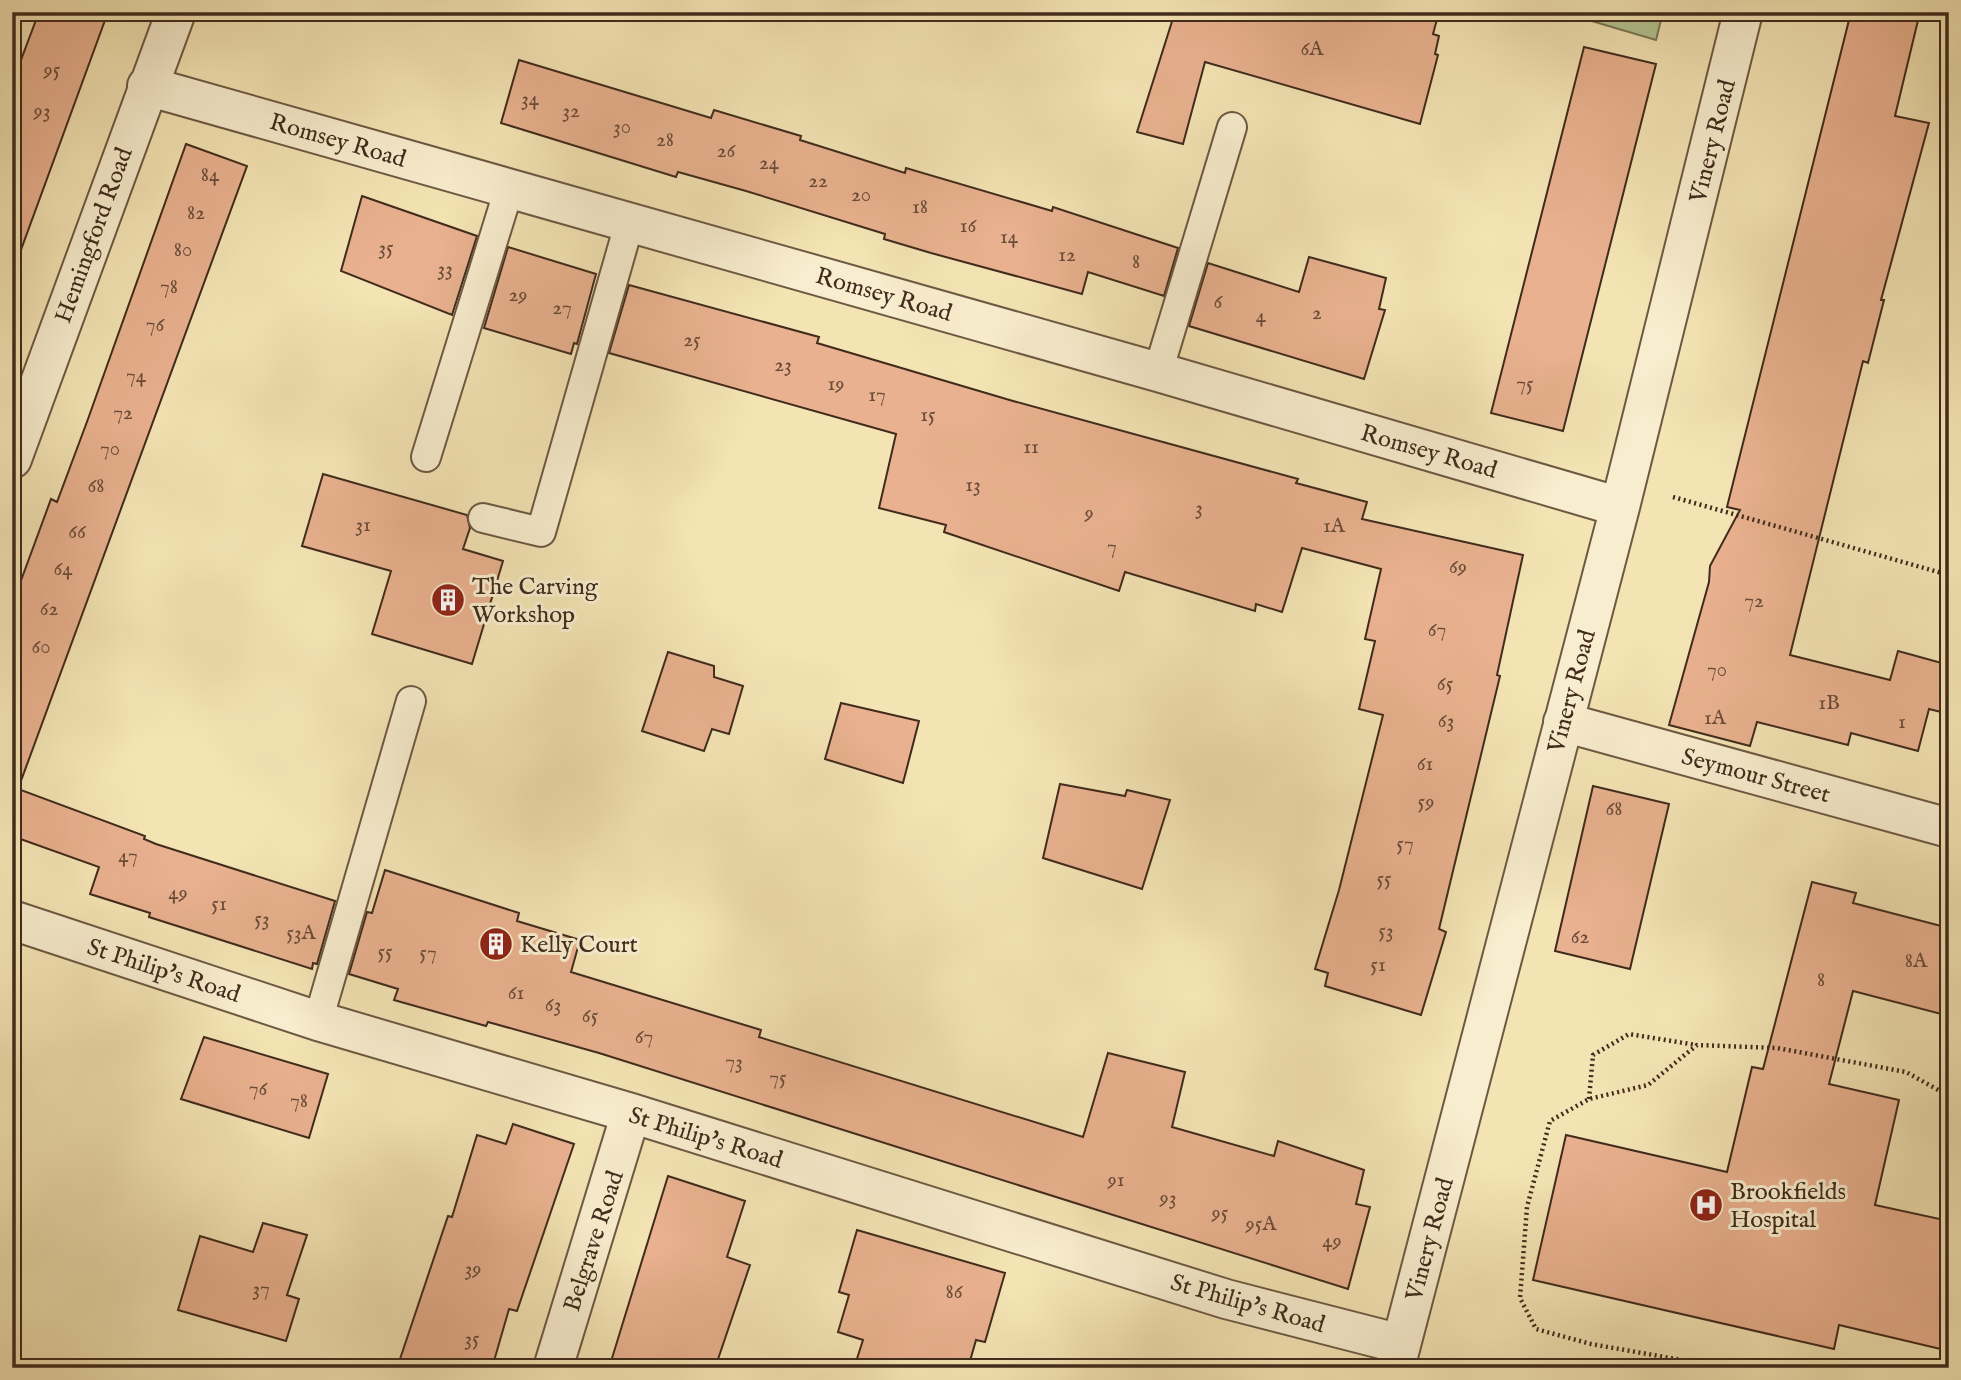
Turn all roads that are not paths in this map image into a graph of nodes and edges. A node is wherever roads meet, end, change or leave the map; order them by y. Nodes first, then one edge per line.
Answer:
1 (176, 12) edge
2 (1744, 12) edge
3 (147, 86) junction
4 (1232, 127) dead end
5 (509, 189) junction
6 (630, 221) junction
7 (1158, 372) junction
8 (426, 457) dead end
9 (12, 459) edge
10 (1623, 495) junction
11 (483, 518) dead end
12 (411, 701) dead end
13 (1563, 722) junction
14 (1949, 828) edge
15 (12, 920) edge
16 (318, 1020) junction
17 (631, 1113) junction
18 (1398, 1356) edge
19 (552, 1368) edge

1 - 3 street, Hemingford Road
2 - 10 street, Vinery Road
3 - 5 street, Romsey Road
3 - 9 street, Hemingford Road
4 - 7 lane
5 - 6 street, Romsey Road
5 - 8 lane
6 - 7 street, Romsey Road
6 - 11 lane
7 - 10 street, Romsey Road
10 - 13 street, Vinery Road
12 - 16 lane
13 - 14 street, Seymour Street
13 - 18 street, Vinery Road
15 - 16 street, St Philip's Road
16 - 17 street, St Philip's Road
17 - 18 street, St Philip's Road
17 - 19 street, Belgrave Road

